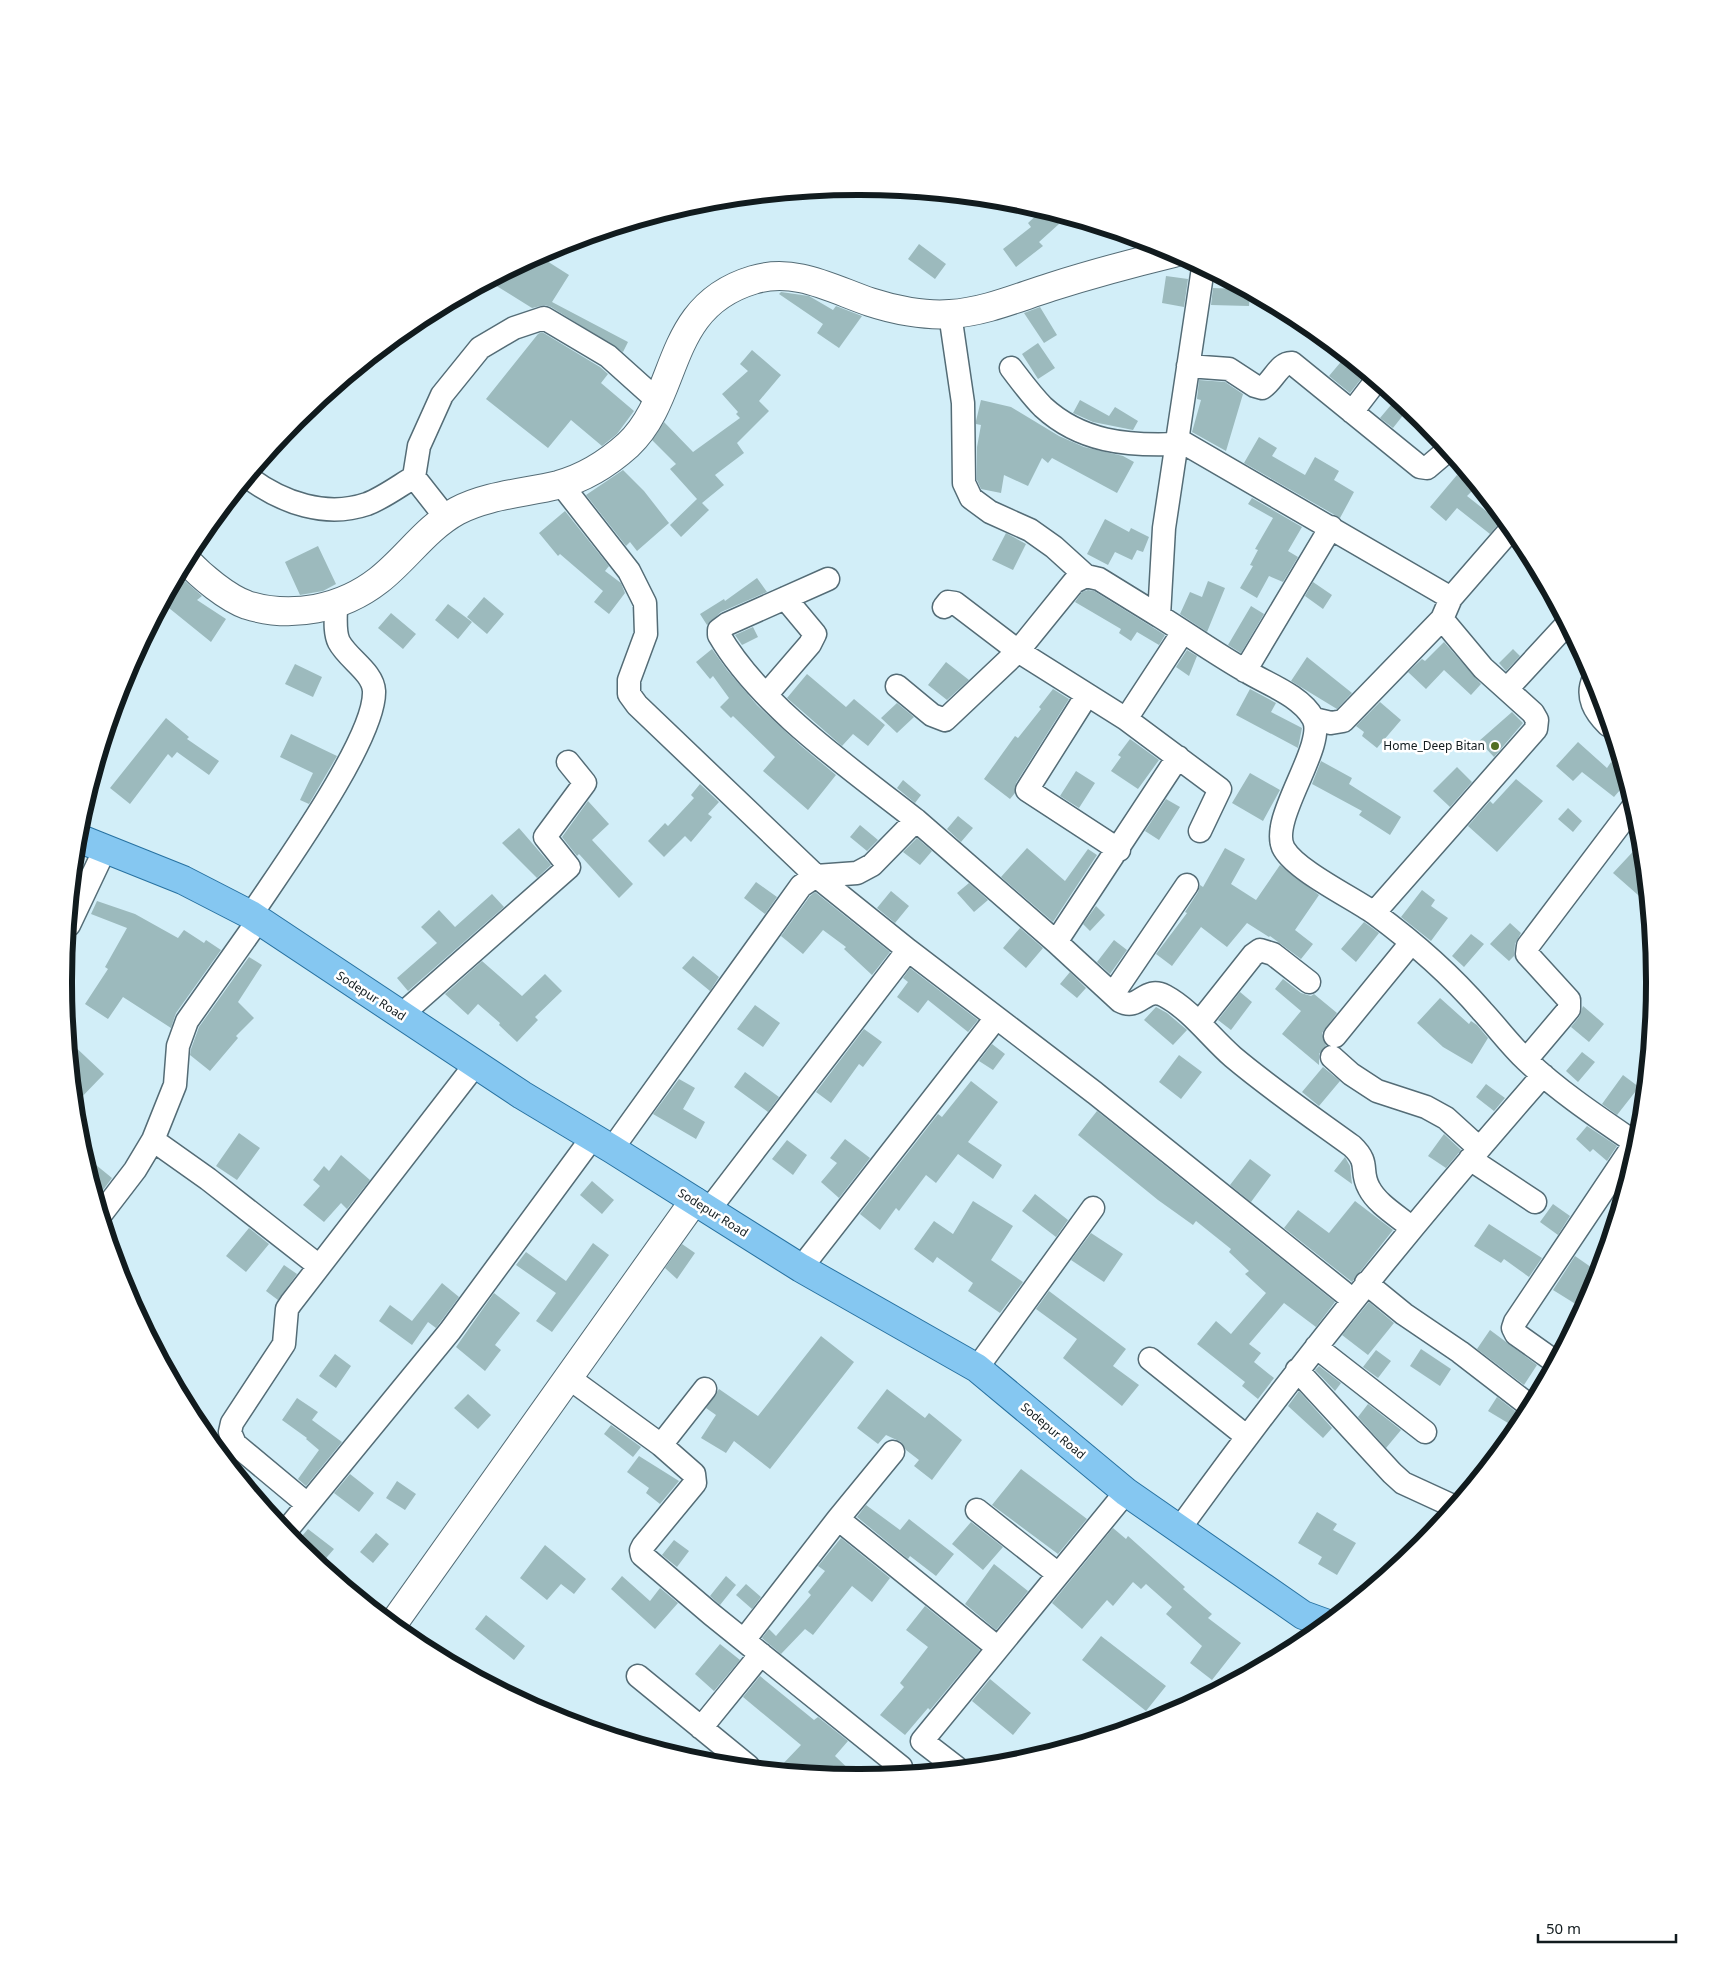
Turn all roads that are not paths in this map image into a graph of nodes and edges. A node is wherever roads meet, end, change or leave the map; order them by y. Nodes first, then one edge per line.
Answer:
1 (1156, 253) edge
2 (1201, 274) edge
3 (950, 314) junction
4 (1188, 366) junction
5 (1011, 368) dead end
6 (1372, 386) edge
7 (657, 400) junction
8 (1352, 412) junction
9 (1177, 442) junction
10 (1442, 455) edge
11 (414, 477) junction
12 (253, 481) edge
13 (561, 484) junction
14 (447, 519) junction
15 (1331, 527) junction
16 (1506, 535) edge
17 (192, 566) edge
18 (1086, 576) junction
19 (828, 579) dead end
20 (785, 598) junction
21 (1450, 598) junction
22 (336, 605) junction
23 (944, 607) dead end
24 (1159, 616) junction
25 (1442, 619) junction
26 (1562, 630) edge
27 (1183, 632) junction
28 (1018, 651) junction
29 (1245, 671) junction
30 (897, 686) dead end
31 (1507, 689) junction
32 (766, 694) junction
33 (1591, 694) edge
34 (1087, 695) junction
35 (1599, 716) edge
36 (1126, 719) junction
37 (1314, 719) junction
38 (1178, 757) junction
39 (568, 762) dead end
40 (1627, 815) edge
41 (916, 820) junction
42 (1200, 831) dead end
43 (86, 841) edge
44 (105, 849) junction
45 (1118, 850) junction
46 (816, 876) junction
47 (1187, 885) dead end
48 (76, 910) edge
49 (1374, 913) junction
50 (254, 918) junction
51 (1056, 942) junction
52 (1411, 943) junction
53 (908, 950) junction
54 (1309, 982) dead end
55 (1113, 994) junction
56 (400, 1016) junction
57 (996, 1018) junction
58 (1199, 1023) junction
59 (1526, 1060) junction
60 (475, 1064) junction
61 (1543, 1075) junction
62 (1629, 1138) edge
63 (153, 1140) junction
64 (602, 1143) junction
65 (1475, 1153) junction
66 (1625, 1160) edge
67 (1535, 1202) dead end
68 (701, 1206) junction
69 (106, 1207) edge
70 (1093, 1208) dead end
71 (1412, 1228) junction
72 (319, 1266) junction
73 (801, 1268) junction
74 (1360, 1292) junction
75 (1316, 1347) junction
76 (1549, 1358) edge
77 (1150, 1359) dead end
78 (977, 1368) junction
79 (1297, 1370) junction
80 (569, 1378) junction
81 (705, 1388) dead end
82 (1524, 1401) edge
83 (1425, 1432) dead end
84 (1246, 1436) junction
85 (661, 1445) junction
86 (893, 1452) dead end
87 (1126, 1492) junction
88 (1448, 1503) edge
89 (307, 1504) junction
90 (977, 1510) dead end
91 (838, 1518) junction
92 (291, 1525) edge
93 (1180, 1528) junction
94 (1058, 1574) junction
95 (398, 1619) edge
96 (1318, 1620) edge
97 (753, 1647) junction
98 (998, 1648) junction
99 (638, 1676) dead end
100 (701, 1728) junction
101 (922, 1741) junction
102 (739, 1759) edge
103 (951, 1763) edge
104 (900, 1767) edge
105 (895, 1768) edge

1 - 3 street
2 - 4 street
3 - 7 street
3 - 18 street
4 - 8 street
4 - 9 street
5 - 9 street
6 - 8 street
7 - 11 street
7 - 13 street
8 - 10 street
9 - 15 street
9 - 24 street
11 - 12 street
11 - 14 street
13 - 14 street
13 - 46 street
14 - 22 street
15 - 21 street
15 - 29 street
16 - 21 street
17 - 22 street
18 - 24 street
18 - 28 street
19 - 20 street
20 - 32 street
20 - 32 street
21 - 25 street
22 - 50 street
23 - 28 street
24 - 27 street
25 - 31 street
25 - 37 street
26 - 31 street
27 - 29 street
27 - 36 street
28 - 30 street
28 - 34 street
29 - 37 street
31 - 49 street
32 - 41 street
33 - 35 street
34 - 36 street
34 - 45 street
36 - 38 street
37 - 49 street
38 - 42 street
38 - 45 street
39 - 56 street
40 - 59 street
41 - 46 street
41 - 51 street
43 - 44 main road, Sodepur Road
44 - 48 street
44 - 50 main road, Sodepur Road
45 - 51 street
46 - 53 street
46 - 64 street
47 - 55 street
49 - 52 street
50 - 56 main road, Sodepur Road
50 - 63 street
51 - 55 street
52 - 59 street
52 - 65 street
53 - 57 street
53 - 68 street
54 - 58 street
55 - 58 street
56 - 60 main road, Sodepur Road
57 - 73 street
57 - 74 street
58 - 71 street
59 - 61 street
60 - 64 main road, Sodepur Road
60 - 72 street
61 - 62 street
61 - 65 street
63 - 69 street
63 - 72 street
64 - 68 main road, Sodepur Road
64 - 89 street
65 - 67 street
65 - 71 street
66 - 76 street
68 - 73 main road, Sodepur Road
68 - 80 street
70 - 78 street
71 - 74 street
72 - 89 street
73 - 78 main road, Sodepur Road
74 - 75 street
74 - 82 street
75 - 79 street
75 - 83 street
77 - 84 street
78 - 87 main road, Sodepur Road
79 - 84 street
79 - 88 street
80 - 85 street
80 - 95 street
81 - 85 street
84 - 93 street
85 - 97 street
86 - 91 street
87 - 93 main road, Sodepur Road
87 - 94 street
89 - 92 street
90 - 94 street
91 - 97 street
91 - 98 street
93 - 96 main road, Sodepur Road
94 - 98 street
97 - 100 street
97 - 105 street
98 - 101 street
99 - 100 street
100 - 102 street
101 - 103 street
101 - 104 street

